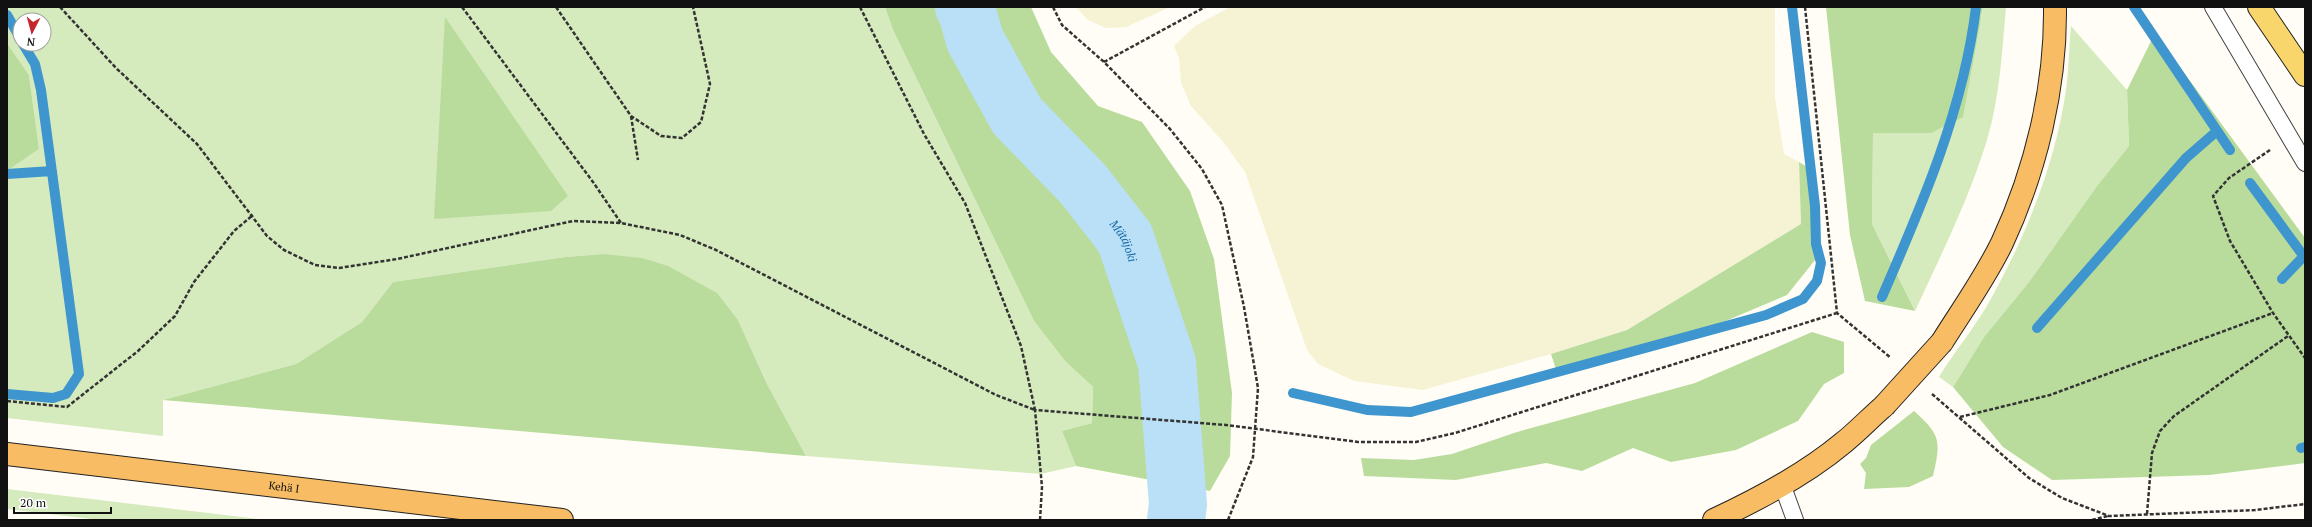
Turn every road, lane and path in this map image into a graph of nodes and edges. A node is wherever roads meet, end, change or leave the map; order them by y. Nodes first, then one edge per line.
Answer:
1 (60, 7) edge
2 (462, 7) edge
3 (556, 7) edge
4 (693, 7) edge
5 (860, 7) edge
6 (1053, 7) edge
7 (1205, 7) edge
8 (1805, 7) edge
9 (2055, 7) edge
10 (2213, 7) edge
11 (2259, 7) edge
12 (1104, 62) junction
13 (2305, 75) edge
14 (631, 116) junction
15 (2267, 152) dead end
16 (638, 160) dead end
17 (2305, 163) edge
18 (253, 215) junction
19 (621, 223) junction
20 (2273, 313) junction
21 (2288, 336) junction
22 (2305, 358) edge
23 (7, 401) edge
24 (1035, 410) junction
25 (1257, 429) junction
26 (7, 454) edge
27 (1782, 484) junction
28 (2305, 504) edge
29 (2146, 514) junction
30 (2109, 516) junction
31 (562, 520) edge
32 (1040, 520) edge
33 (1228, 520) edge
34 (1714, 520) edge
35 (1795, 520) edge
36 (2092, 520) edge

1 - 18 path
2 - 19 path
3 - 14 path
4 - 14 path
5 - 24 path
6 - 12 path
7 - 12 path
8 - 25 path
9 - 27 highway, bridge
10 - 17 lane
11 - 13 main road
12 - 25 path
14 - 16 path
15 - 20 path
18 - 19 path
18 - 23 path
19 - 24 path
20 - 21 path
20 - 30 path
21 - 22 path
21 - 29 path
24 - 25 path
24 - 32 path
25 - 33 path
26 - 31 highway, Kehä I
27 - 34 highway
27 - 35 lane
28 - 29 path
29 - 30 path
30 - 36 path

